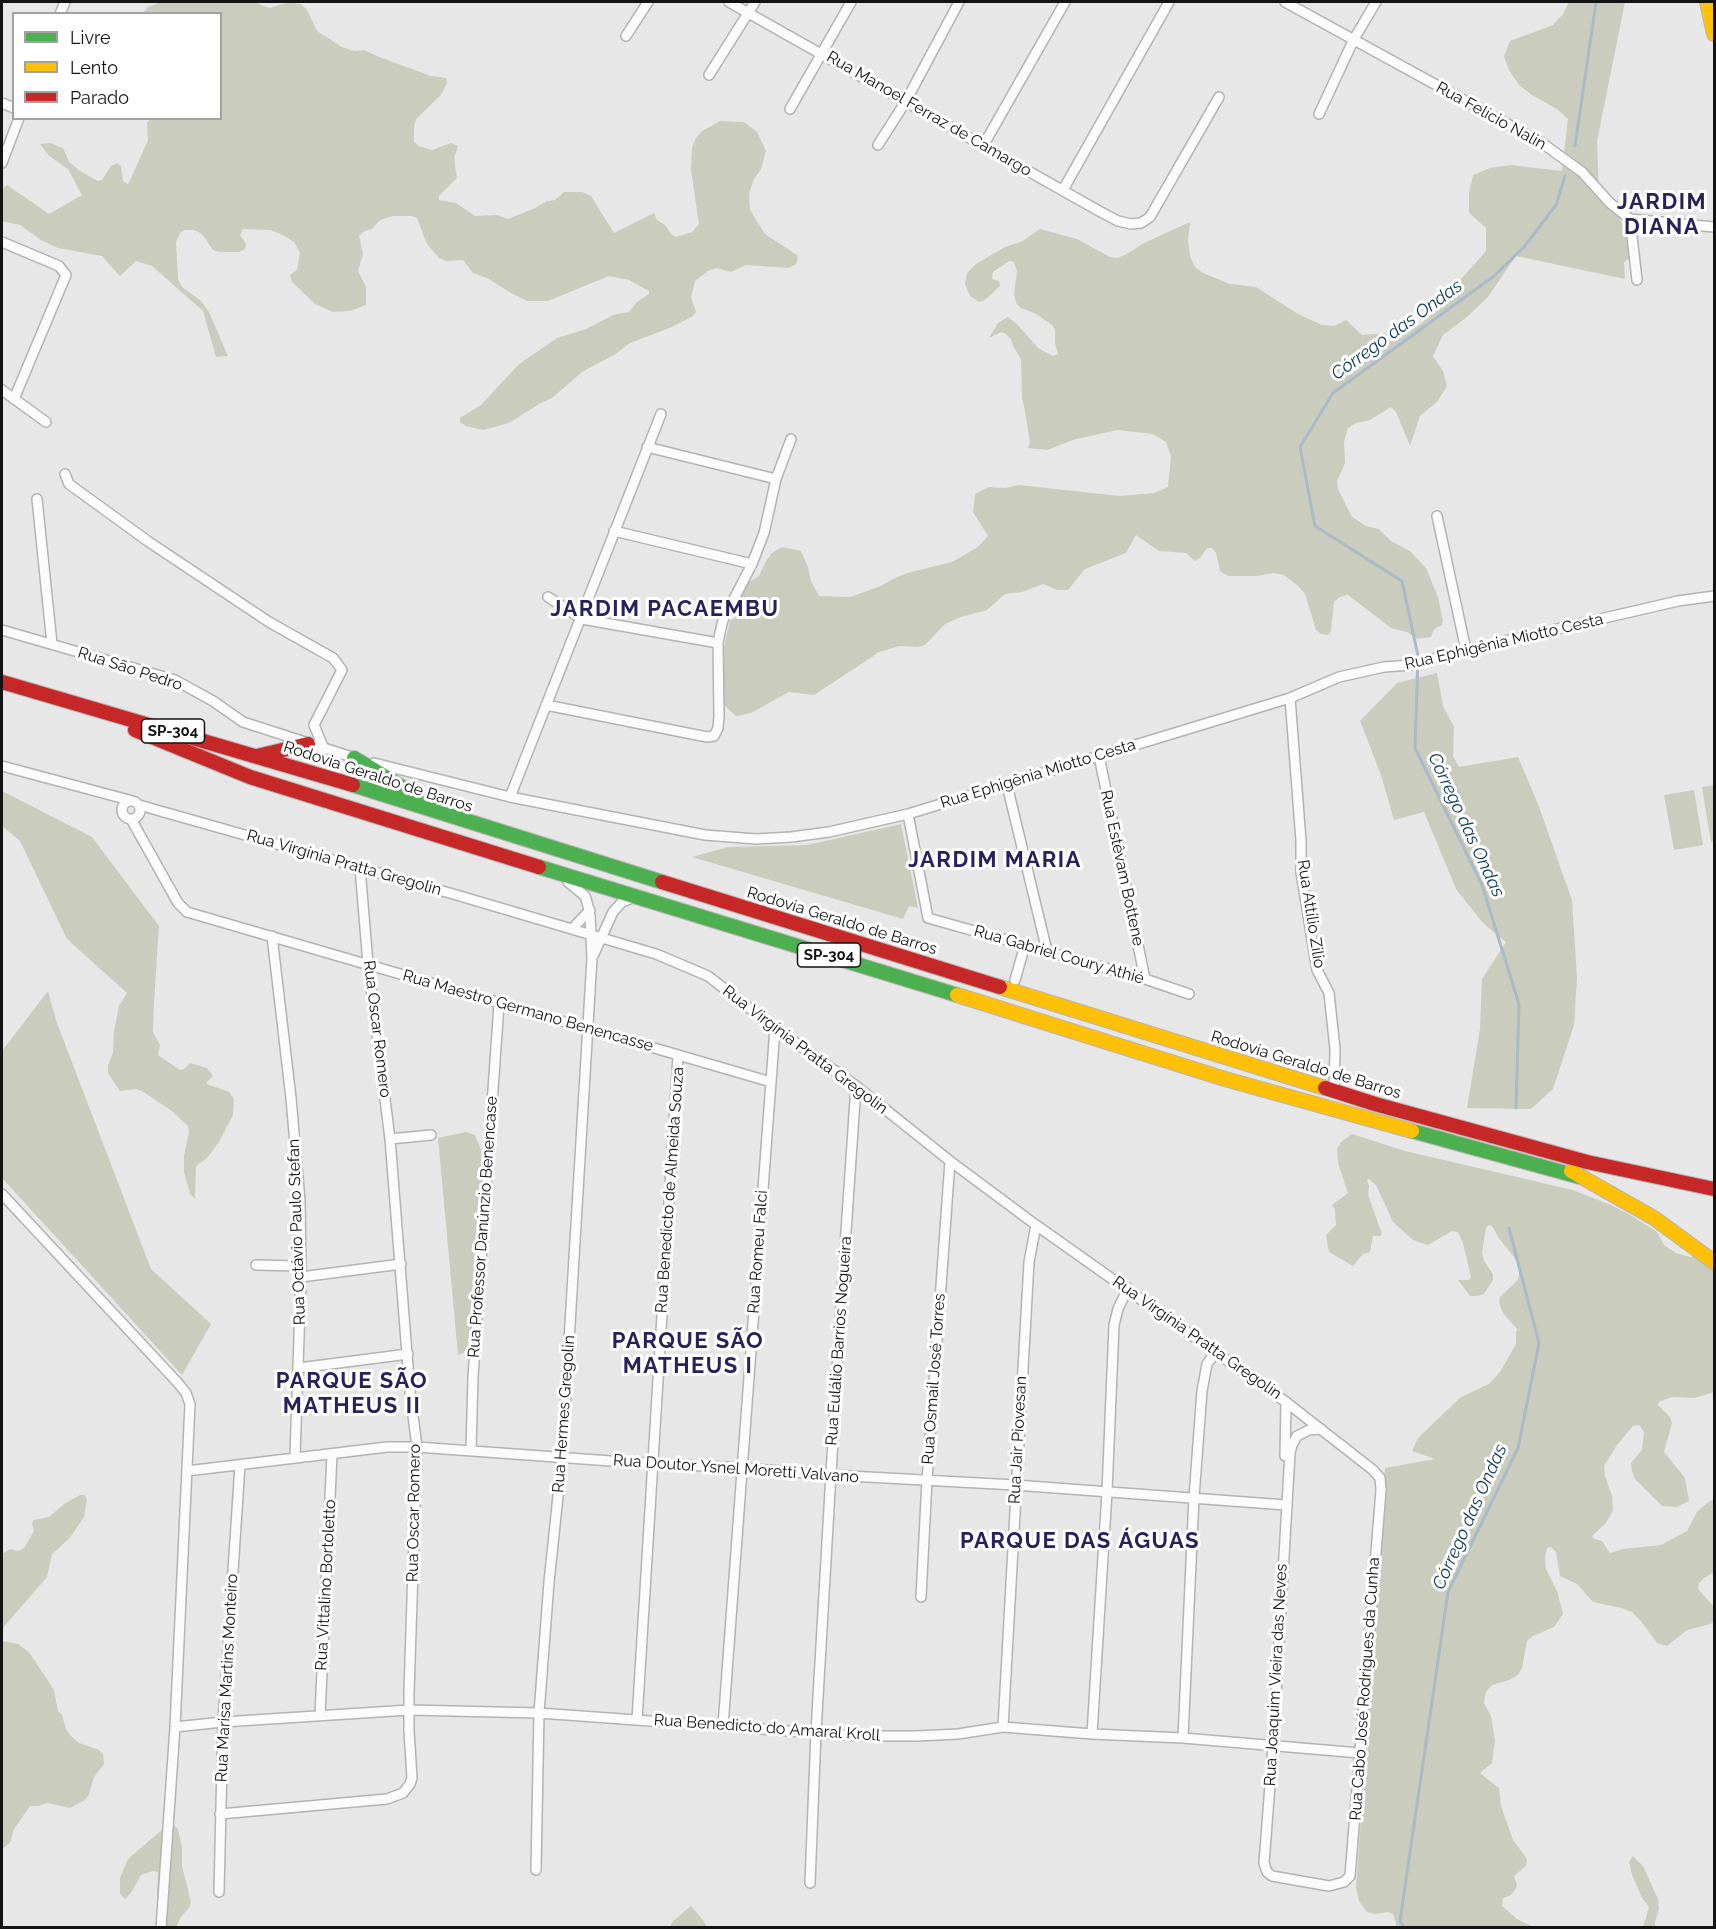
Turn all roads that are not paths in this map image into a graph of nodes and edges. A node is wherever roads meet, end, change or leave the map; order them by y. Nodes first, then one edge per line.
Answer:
1 (648, 2) edge
2 (729, 2) edge
3 (755, 2) edge
4 (851, 2) edge
5 (959, 2) edge
6 (1065, 2) edge
7 (1169, 2) edge
8 (1285, 2) edge
9 (1376, 2) edge
10 (1707, 2) edge
11 (749, 13) junction
12 (1714, 34) edge
13 (626, 36) dead end
14 (1354, 39) junction
15 (823, 54) junction
16 (709, 75) dead end
17 (1219, 97) dead end
18 (906, 101) junction
19 (790, 109) dead end
20 (1318, 114) dead end
21 (18, 120) edge
22 (878, 145) dead end
23 (983, 146) junction
24 (2, 163) edge
25 (1062, 190) junction
26 (1630, 219) junction
27 (1714, 227) edge
28 (2, 242) edge
29 (1637, 280) dead end
30 (2, 390) edge
31 (14, 399) junction
32 (661, 414) dead end
33 (46, 422) dead end
34 (791, 439) dead end
35 (647, 447) junction
36 (65, 474) dead end
37 (776, 479) junction
38 (37, 499) dead end
39 (1437, 516) dead end
40 (614, 531) junction
41 (753, 564) junction
42 (1714, 596) edge
43 (548, 597) dead end
44 (582, 619) junction
45 (2, 630) edge
46 (52, 644) junction
47 (718, 644) junction
48 (1466, 650) junction
49 (2, 681) edge
50 (1290, 698) junction
51 (546, 705) junction
52 (88, 706) junction
53 (308, 744) junction
54 (324, 749) junction
55 (257, 756) junction
56 (1099, 756) junction
57 (354, 758) junction
58 (2, 766) edge
59 (1006, 785) junction
60 (510, 797) junction
61 (129, 801) junction
62 (139, 805) junction
63 (908, 814) junction
64 (131, 819) junction
65 (456, 819) junction
66 (544, 867) junction
67 (360, 868) junction
68 (637, 896) junction
69 (590, 910) junction
70 (572, 929) junction
71 (590, 935) junction
72 (272, 936) junction
73 (601, 937) junction
74 (1025, 945) junction
75 (879, 950) junction
76 (1047, 951) junction
77 (592, 958) junction
78 (368, 964) junction
79 (1145, 979) junction
80 (1015, 980) junction
81 (1189, 994) dead end
82 (499, 1004) junction
83 (589, 1028) junction
84 (775, 1028) junction
85 (1156, 1035) junction
86 (678, 1056) junction
87 (771, 1082) junction
88 (856, 1086) junction
89 (1334, 1092) junction
90 (431, 1134) dead end
91 (390, 1139) junction
92 (1540, 1149) junction
93 (950, 1161) junction
94 (1580, 1177) junction
95 (1714, 1189) edge
96 (2, 1194) edge
97 (1036, 1225) junction
98 (1714, 1262) edge
99 (401, 1264) junction
100 (256, 1265) dead end
101 (300, 1266) junction
102 (301, 1277) junction
103 (1128, 1288) junction
104 (1215, 1353) junction
105 (408, 1354) junction
106 (299, 1368) junction
107 (1286, 1402) junction
108 (1321, 1429) junction
109 (417, 1447) junction
110 (471, 1450) junction
111 (332, 1454) junction
112 (295, 1458) junction
113 (562, 1458) junction
114 (653, 1463) junction
115 (240, 1465) junction
116 (742, 1468) junction
117 (187, 1471) junction
118 (1288, 1472) junction
119 (831, 1475) junction
120 (1380, 1478) joint
121 (927, 1480) junction
122 (1015, 1485) junction
123 (1107, 1492) junction
124 (1194, 1497) junction
125 (1286, 1505) junction
126 (921, 1597) dead end
127 (409, 1710) junction
128 (539, 1713) junction
129 (320, 1715) junction
130 (637, 1720) junction
131 (223, 1722) junction
132 (723, 1726) junction
133 (175, 1727) junction
134 (1003, 1727) junction
135 (816, 1732) junction
136 (1092, 1734) junction
137 (1183, 1738) junction
138 (1273, 1746) junction
139 (1360, 1753) junction
140 (220, 1814) junction
141 (536, 1870) dead end
142 (810, 1883) dead end
143 (1329, 1886) joint
144 (219, 1892) dead end
145 (161, 1928) edge

1 - 13 street
2 - 11 street, Rua Manoel Ferraz de Camargo
3 - 11 street
4 - 15 street
5 - 18 street
6 - 23 street
7 - 25 street
8 - 14 street, Rua Felício Nalin
9 - 14 street
10 - 12 main road
11 - 15 street, Rua Manoel Ferraz de Camargo
11 - 16 street
14 - 20 street
14 - 26 street, Rua Felício Nalin
15 - 18 street, Rua Manoel Ferraz de Camargo
15 - 19 street
17 - 25 street, Rua Manoel Ferraz de Camargo
18 - 22 street
18 - 23 street, Rua Manoel Ferraz de Camargo
21 - 24 street
23 - 25 street, Rua Manoel Ferraz de Camargo
26 - 27 street
26 - 29 street
28 - 31 street
30 - 31 street
31 - 33 street
32 - 35 street
34 - 37 street
35 - 37 street
35 - 40 street
36 - 54 street
37 - 41 street
38 - 46 street
39 - 48 street
40 - 41 street
40 - 44 street
41 - 47 street
42 - 48 street, Rua Ephigênia Miotto Cesta
43 - 44 street
44 - 47 street
44 - 51 street
45 - 46 street, Rua São Pedro
46 - 53 street, Rua São Pedro
47 - 51 street
48 - 50 street, Rua Ephigênia Miotto Cesta
49 - 52 main road, Rodovia Geraldo de Barros / SP-304
50 - 56 street, Rua Ephigênia Miotto Cesta
50 - 89 street, Rua Attílio Zilio
51 - 60 street
52 - 55 main road, Rodovia Geraldo de Barros / SP-304
52 - 66 main road, Rodovia Geraldo de Barros / SP-304
53 - 54 street, Rua São Pedro
53 - 55 main road
54 - 57 street, Rua São Pedro
55 - 65 main road, Rodovia Geraldo de Barros / SP-304
56 - 59 street, Rua Ephigênia Miotto Cesta
56 - 79 street, Rua Estêvam Bottene
57 - 60 street, Rua Ephigênia Miotto Cesta
57 - 65 main road
58 - 61 street
59 - 63 street, Rua Ephigênia Miotto Cesta
59 - 76 street
60 - 63 street, Rua Ephigênia Miotto Cesta
61 - 62 street
61 - 64 street
62 - 64 street
62 - 67 street, Rua Virgínia Pratta Gregolin
63 - 74 street, Rua Gabriel Coury Athié
64 - 72 street, Rua Maestro Germano Benencasse
65 - 75 main road, Rodovia Geraldo de Barros / SP-304
66 - 68 main road, Rodovia Geraldo de Barros / SP-304
66 - 69 street
67 - 70 street, Rua Virgínia Pratta Gregolin
67 - 78 street, Rua Oscar Romero
68 - 73 street, Rua Hermes Gregolin
68 - 94 main road, Rodovia Geraldo de Barros / SP-304
69 - 70 street
69 - 71 street, Rua Hermes Gregolin
70 - 71 street, Rua Virgínia Pratta Gregolin
71 - 73 street, Rua Virgínia Pratta Gregolin
71 - 77 street, Rua Hermes Gregolin
72 - 78 street, Rua Maestro Germano Benencasse
72 - 101 street, Rua Octávio Paulo Stefan
73 - 77 street, Rua Hermes Gregolin
73 - 84 street, Rua Virgínia Pratta Gregolin
74 - 76 street, Rua Gabriel Coury Athié
74 - 80 street
75 - 80 main road
75 - 85 main road, Rodovia Geraldo de Barros / SP-304
76 - 79 street, Rua Gabriel Coury Athié
77 - 83 street, Rua Hermes Gregolin
78 - 82 street, Rua Maestro Germano Benencasse
78 - 91 street, Rua Oscar Romero
79 - 81 street, Rua Gabriel Coury Athié
80 - 85 main road
82 - 83 street, Rua Maestro Germano Benencasse
82 - 110 street, Rua Professor Danúnzio Benencase
83 - 86 street, Rua Maestro Germano Benencasse
83 - 113 street, Rua Hermes Gregolin
84 - 87 street, Rua Romeu Falci
84 - 88 street, Rua Virgínia Pratta Gregolin
85 - 89 main road, Rodovia Geraldo de Barros / SP-304
86 - 87 street, Rua Maestro Germano Benencasse
86 - 114 street, Rua Benedicto de Almeida Souza
87 - 116 street, Rua Romeu Falci
88 - 93 street, Rua Virgínia Pratta Gregolin
88 - 119 street, Rua Eulálio Barrios Nogueira
89 - 92 main road, Rodovia Geraldo de Barros / SP-304
90 - 91 street
91 - 99 street, Rua Oscar Romero
92 - 94 main road
92 - 95 main road, Rodovia Geraldo de Barros / SP-304
93 - 97 street, Rua Virgínia Pratta Gregolin
93 - 121 street, Rua Osmail José Torres
94 - 98 main road
96 - 117 street
97 - 103 street, Rua Virgínia Pratta Gregolin
97 - 122 street, Rua Jair Piovesan
99 - 102 street
99 - 105 street, Rua Oscar Romero
100 - 101 street
101 - 102 street, Rua Octávio Paulo Stefan
102 - 106 street, Rua Octávio Paulo Stefan
103 - 104 street, Rua Virgínia Pratta Gregolin
103 - 123 street
104 - 107 street, Rua Virgínia Pratta Gregolin
104 - 124 street
105 - 106 street
105 - 109 street, Rua Oscar Romero
106 - 112 street, Rua Octávio Paulo Stefan
107 - 108 street, Rua Virgínia Pratta Gregolin
107 - 118 street, Rua Joaquim Vieira das Neves
108 - 118 street, Rua Joaquim Vieira das Neves
108 - 120 street, Rua Virgínia Pratta Gregolin
109 - 110 street, Rua Doutor Ysnel Moretti Valvano
109 - 111 street, Rua Doutor Ysnel Moretti Valvano
109 - 127 street, Rua Oscar Romero
110 - 113 street, Rua Doutor Ysnel Moretti Valvano
111 - 112 street, Rua Doutor Ysnel Moretti Valvano
111 - 129 street, Rua Vittalino Bortoletto
112 - 115 street, Rua Doutor Ysnel Moretti Valvano
113 - 114 street, Rua Doutor Ysnel Moretti Valvano
113 - 128 street, Rua Hermes Gregolin
114 - 116 street, Rua Doutor Ysnel Moretti Valvano
114 - 130 street, Rua Benedicto de Almeida Souza
115 - 117 street, Rua Doutor Ysnel Moretti Valvano
115 - 131 street, Rua Marisa Martins Monteiro
116 - 119 street, Rua Doutor Ysnel Moretti Valvano
116 - 132 street, Rua Romeu Falci
117 - 133 street
118 - 125 street, Rua Joaquim Vieira das Neves
119 - 121 street, Rua Doutor Ysnel Moretti Valvano
119 - 135 street, Rua Eulálio Barrios Nogueira
120 - 139 street, Rua Cabo José Rodrigues da Cunha
121 - 122 street, Rua Doutor Ysnel Moretti Valvano
121 - 126 street, Rua Osmail José Torres
122 - 123 street, Rua Doutor Ysnel Moretti Valvano
122 - 134 street, Rua Jair Piovesan
123 - 124 street, Rua Doutor Ysnel Moretti Valvano
123 - 136 street
124 - 125 street, Rua Doutor Ysnel Moretti Valvano
124 - 137 street
125 - 138 street, Rua Joaquim Vieira das Neves
127 - 128 street, Rua Benedicto do Amaral Kroll
127 - 129 street, Rua Benedicto do Amaral Kroll
127 - 140 street, Rua Oscar Romero
128 - 130 street, Rua Benedicto do Amaral Kroll
128 - 141 street, Rua Hermes Gregolin
129 - 131 street, Rua Benedicto do Amaral Kroll
130 - 132 street, Rua Benedicto do Amaral Kroll
131 - 133 street, Rua Benedicto do Amaral Kroll
131 - 140 street, Rua Marisa Martins Monteiro
132 - 135 street, Rua Benedicto do Amaral Kroll
133 - 145 street
134 - 135 street, Rua Benedicto do Amaral Kroll
134 - 136 street, Rua Benedicto do Amaral Kroll
135 - 142 street, Rua Eulálio Barrios Nogueira
136 - 137 street, Rua Benedicto do Amaral Kroll
137 - 138 street, Rua Benedicto do Amaral Kroll
138 - 139 street, Rua Benedicto do Amaral Kroll
138 - 143 street, Rua Joaquim Vieira das Neves
139 - 143 street, Rua Cabo José Rodrigues da Cunha
140 - 144 street, Rua Marisa Martins Monteiro

